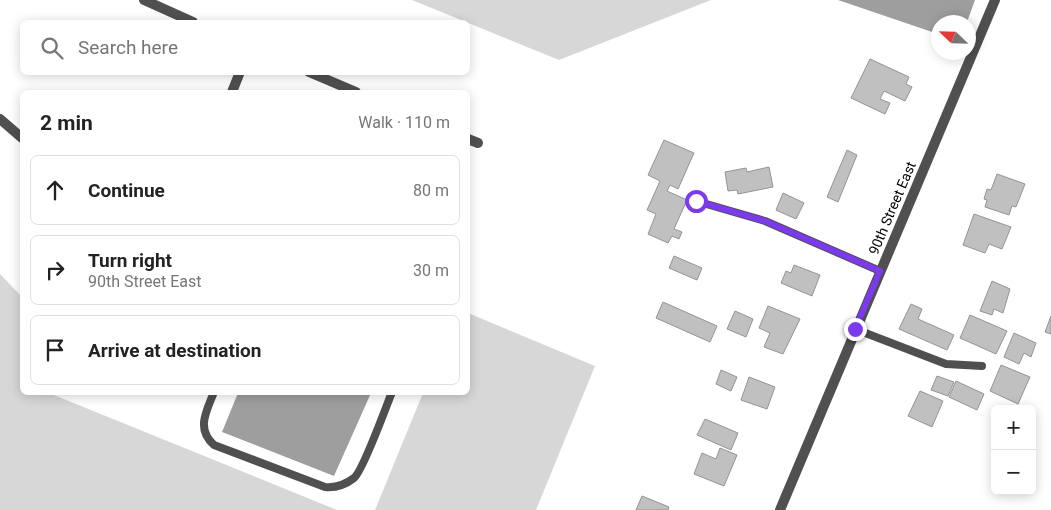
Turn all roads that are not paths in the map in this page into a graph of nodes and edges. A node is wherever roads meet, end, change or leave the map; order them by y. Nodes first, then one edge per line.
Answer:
1 (144, 0) edge
2 (996, 0) edge
3 (189, 20) edge
4 (239, 75) edge
5 (316, 75) edge
6 (233, 90) edge
7 (351, 90) edge
8 (0, 119) edge
9 (20, 136) edge
10 (470, 140) edge
11 (478, 144) dead end
12 (696, 201) dead end
13 (880, 271) junction
14 (855, 329) junction
15 (982, 366) dead end
16 (213, 395) edge
17 (391, 395) edge
18 (780, 510) edge

1 - 3 street
2 - 13 street, 90th Street East
4 - 6 street
5 - 7 street
8 - 9 street
10 - 11 street
12 - 13 lane
13 - 14 street, 90th Street East
14 - 15 lane
14 - 18 street, 90th Street East
16 - 17 lane

